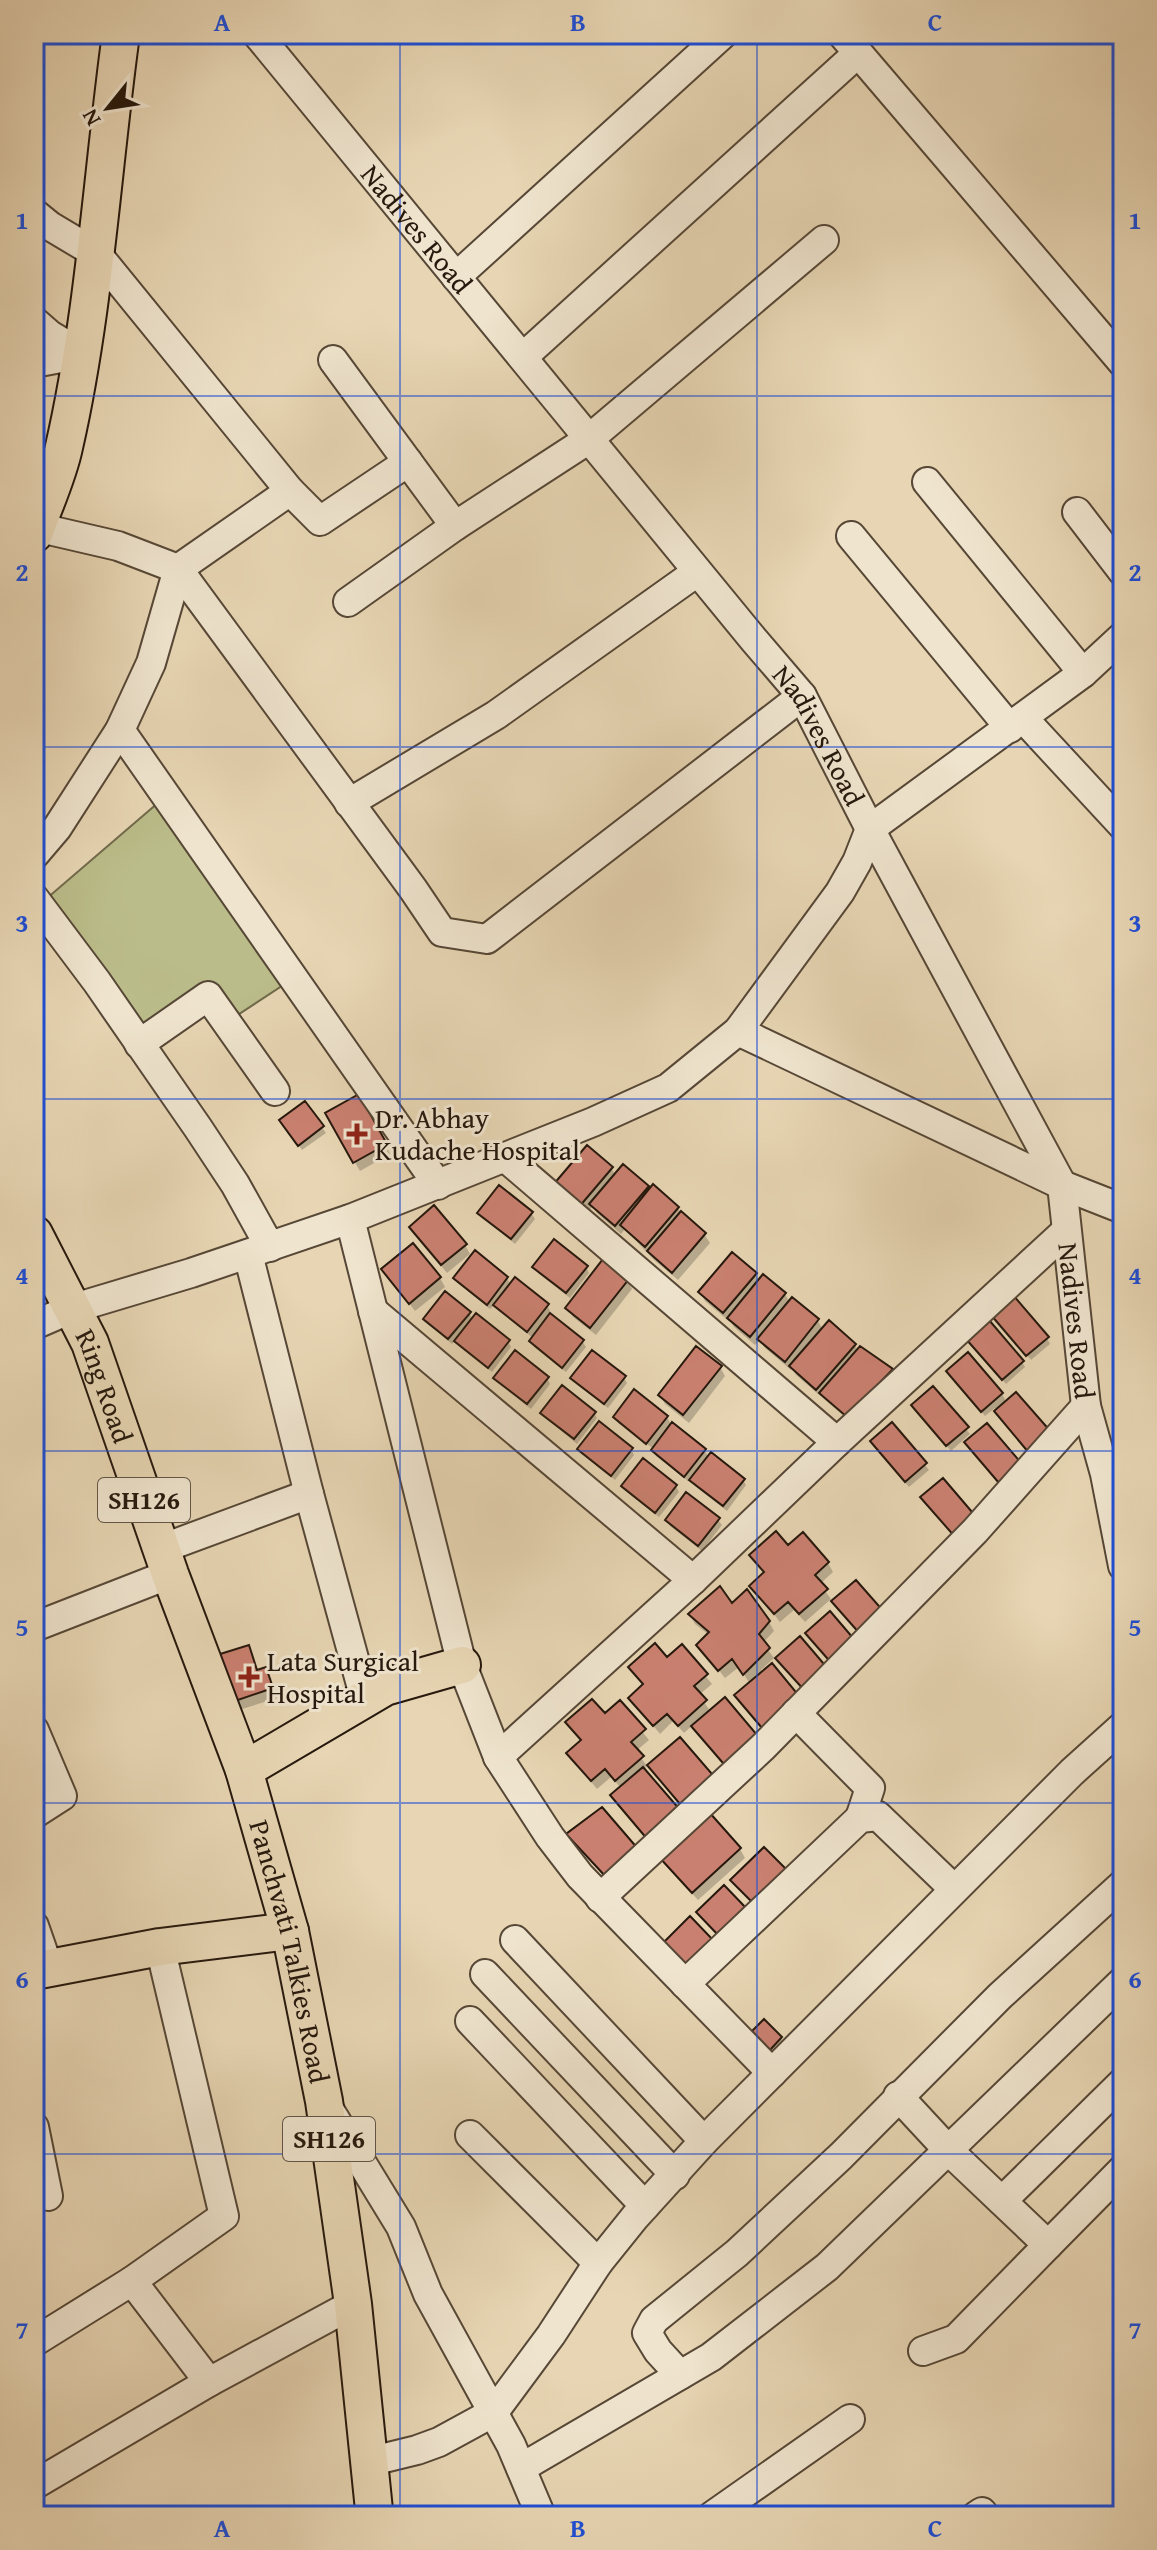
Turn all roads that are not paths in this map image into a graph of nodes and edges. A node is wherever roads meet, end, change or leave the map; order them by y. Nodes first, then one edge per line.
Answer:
1 (121, 34) edge
2 (257, 34) edge
3 (723, 34) edge
4 (850, 43) edge
5 (34, 213) edge
6 (824, 240) dead end
7 (97, 254) junction
8 (456, 277) junction
9 (34, 321) edge
10 (82, 354) junction
11 (523, 357) junction
12 (333, 360) dead end
13 (34, 363) edge
14 (1123, 363) edge
15 (589, 439) junction
16 (408, 462) junction
17 (927, 482) dead end
18 (290, 491) junction
19 (1077, 512) dead end
20 (455, 526) junction
21 (35, 530) edge
22 (851, 536) dead end
23 (178, 569) junction
24 (697, 572) junction
25 (1123, 572) edge
26 (348, 602) dead end
27 (1123, 636) edge
28 (1083, 673) junction
29 (802, 696) junction
30 (1016, 723) junction
31 (120, 730) junction
32 (349, 803) junction
33 (1123, 826) edge
34 (870, 829) junction
35 (34, 855) edge
36 (34, 898) edge
37 (738, 1031) junction
38 (139, 1044) junction
39 (275, 1091) dead end
40 (506, 1158) junction
41 (438, 1185) junction
42 (1062, 1185) junction
43 (1123, 1209) edge
44 (350, 1219) junction
45 (1066, 1231) junction
46 (34, 1234) edge
47 (259, 1250) junction
48 (71, 1309) junction
49 (373, 1311) junction
50 (34, 1325) edge
51 (1086, 1406) junction
52 (837, 1442) junction
53 (309, 1494) junction
54 (1120, 1537) edge
55 (165, 1561) junction
56 (1123, 1566) edge
57 (693, 1580) junction
58 (34, 1627) edge
59 (462, 1665) junction
60 (365, 1699) junction
61 (796, 1713) junction
62 (1123, 1726) edge
63 (34, 1730) edge
64 (498, 1757) junction
65 (244, 1770) junction
66 (34, 1814) edge
67 (860, 1818) junction
68 (1123, 1884) edge
69 (954, 1889) junction
70 (600, 1898) junction
71 (34, 1926) edge
72 (290, 1931) junction
73 (515, 1940) dead end
74 (160, 1947) junction
75 (41, 1970) edge
76 (485, 1974) dead end
77 (1123, 1981) edge
78 (685, 1984) junction
79 (470, 2021) dead end
80 (772, 2073) junction
81 (1123, 2082) edge
82 (898, 2096) junction
83 (324, 2101) junction
84 (34, 2127) edge
85 (470, 2135) dead end
86 (704, 2141) junction
87 (949, 2151) junction
88 (1123, 2169) edge
89 (675, 2175) junction
90 (48, 2196) dead end
91 (1002, 2201) junction
92 (645, 2206) junction
93 (1048, 2245) junction
94 (598, 2263) junction
95 (132, 2281) junction
96 (353, 2304) junction
97 (34, 2342) edge
98 (923, 2351) dead end
99 (680, 2375) junction
100 (209, 2382) junction
101 (494, 2412) junction
102 (850, 2419) dead end
103 (368, 2462) junction
104 (521, 2468) junction
105 (34, 2485) edge
106 (368, 2514) edge
107 (541, 2516) edge
108 (712, 2516) edge
109 (976, 2516) edge
110 (985, 2516) edge

1 - 7 main road
2 - 8 street, Nadives Road
3 - 8 street
4 - 11 street
4 - 14 street
5 - 7 street
6 - 15 street
7 - 10 main road
7 - 18 street
8 - 11 street, Nadives Road
9 - 10 street
10 - 13 street
10 - 21 main road
11 - 15 street, Nadives Road
12 - 16 street
15 - 20 street
15 - 24 street, Nadives Road
16 - 18 street
16 - 20 street
17 - 28 street
18 - 23 street
19 - 25 street
20 - 26 street
21 - 23 street
22 - 30 street
23 - 31 street
23 - 32 street
24 - 29 street, Nadives Road
24 - 32 street
27 - 28 street
28 - 30 street
29 - 32 street
29 - 34 street, Nadives Road
30 - 33 street
30 - 34 street
31 - 35 street
31 - 41 street
34 - 37 street
34 - 42 street, Nadives Road
36 - 38 street
37 - 40 street
37 - 42 street
38 - 39 street
38 - 47 street
40 - 41 street
40 - 52 street
41 - 44 street
42 - 43 street
42 - 45 street, Nadives Road
44 - 47 street
44 - 49 street
45 - 51 street, Nadives Road
45 - 52 street
46 - 48 main road, Ring Road / SH126
47 - 48 street
47 - 53 street
48 - 50 street
48 - 55 main road, Ring Road / SH126
49 - 57 street
49 - 59 street
51 - 54 street, Nadives Road
51 - 61 street
52 - 57 street
53 - 55 street
53 - 60 street
54 - 56 street, Nadives Road
55 - 58 street
55 - 65 main road, Ring Road / SH126
57 - 64 street
59 - 60 main road
59 - 64 street
60 - 65 main road
61 - 67 street
61 - 70 street
62 - 69 street
63 - 66 street
64 - 70 street
65 - 72 main road, Panchvati Talkies Road / SH126
67 - 69 street
67 - 78 street
68 - 82 street
69 - 80 street
70 - 78 street
71 - 75 street
72 - 74 main road
72 - 83 main road, Panchvati Talkies Road / SH126
73 - 86 street
74 - 75 main road
74 - 95 street
76 - 89 street
77 - 87 street
78 - 80 street
79 - 92 street
80 - 86 street
81 - 91 street
82 - 87 street
82 - 99 street
83 - 96 main road, Panchvati Talkies Road / SH126
83 - 101 street
84 - 90 street
85 - 94 street
86 - 89 street
87 - 91 street
87 - 99 street
88 - 93 street
89 - 92 street
91 - 93 street
92 - 94 street
93 - 98 street
94 - 101 street
95 - 97 street
95 - 100 street
96 - 100 street
96 - 103 main road, Panchvati Talkies Road / SH126
99 - 104 street
100 - 105 street
101 - 103 street
101 - 104 street
102 - 108 street
103 - 106 main road, Panchvati Talkies Road / SH126
104 - 107 street
109 - 110 street

